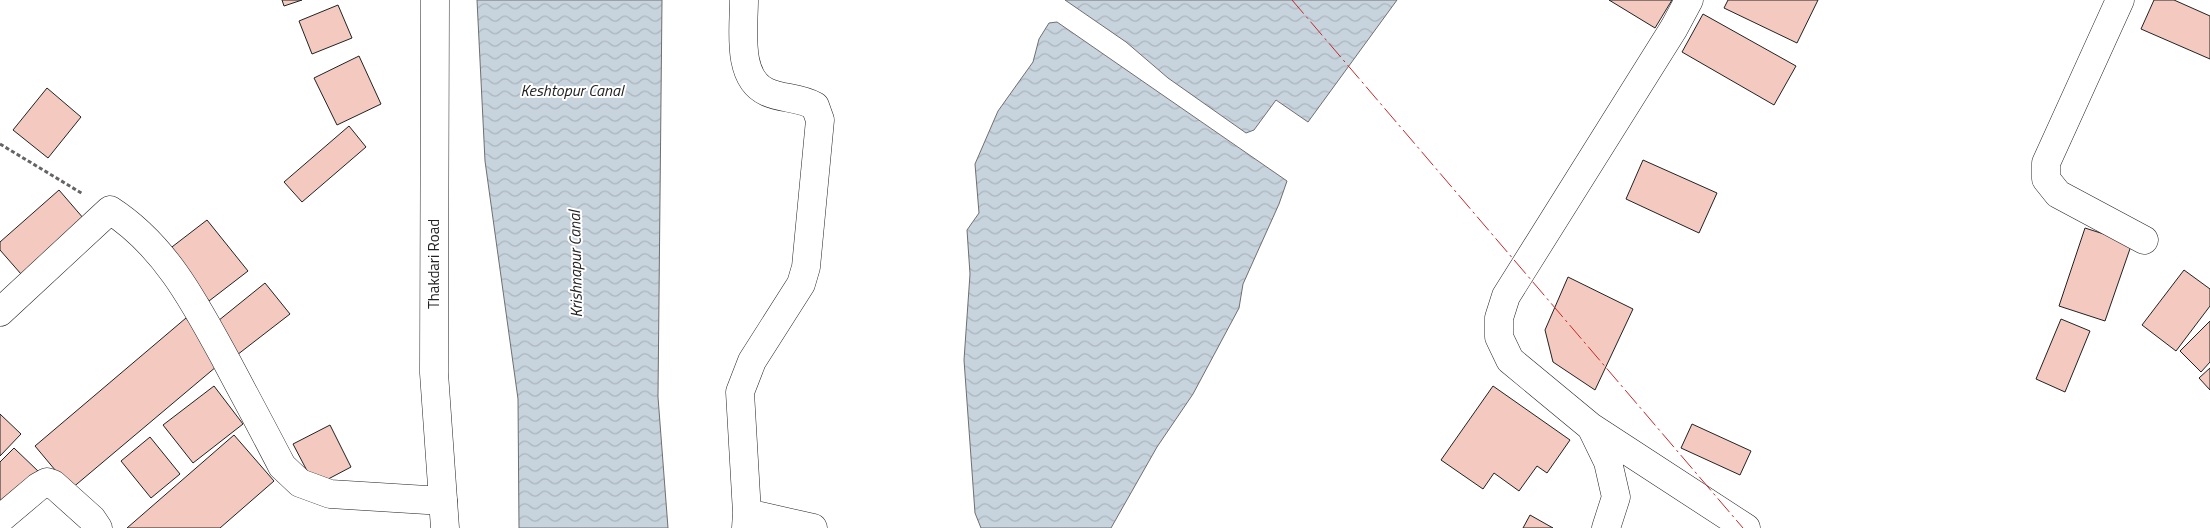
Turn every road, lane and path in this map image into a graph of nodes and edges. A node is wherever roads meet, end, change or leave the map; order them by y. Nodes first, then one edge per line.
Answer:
1 (434, 0) edge
2 (744, 0) edge
3 (1689, 0) edge
4 (2120, 0) edge
5 (0, 144) edge
6 (110, 210) junction
7 (2144, 240) dead end
8 (0, 312) edge
9 (1591, 427) junction
10 (443, 502) junction
11 (0, 519) edge
12 (746, 520) edge
13 (98, 528) edge
14 (445, 528) edge
15 (812, 528) edge
16 (1606, 528) edge
17 (1746, 528) edge

1 - 10 street, Thakdari Road
2 - 12 street
3 - 9 street
4 - 7 street
5 - 6 path
6 - 8 street
6 - 10 street
9 - 16 street
9 - 17 street
10 - 14 street, Thakdari Road
11 - 13 street
12 - 15 street

